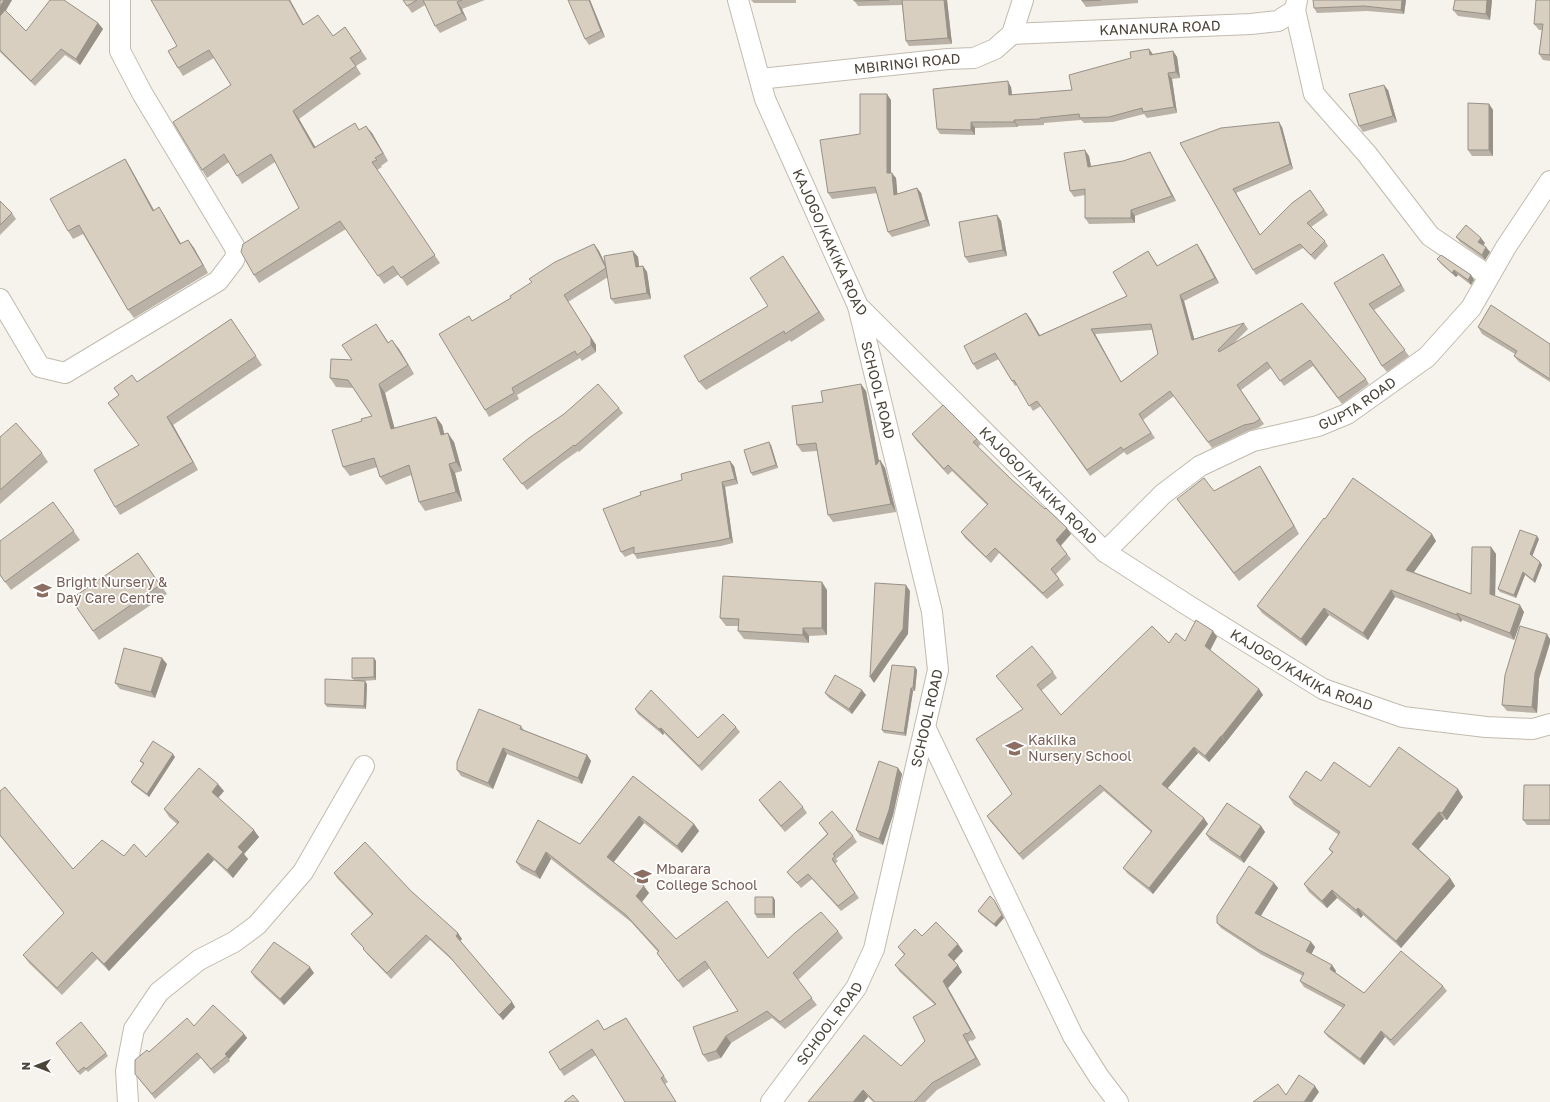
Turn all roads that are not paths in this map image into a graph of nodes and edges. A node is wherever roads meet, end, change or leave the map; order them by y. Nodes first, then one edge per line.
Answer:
1 (120, 0) edge
2 (738, 0) edge
3 (1023, 0) edge
4 (1296, 5) edge
5 (1012, 34) junction
6 (760, 79) junction
7 (1550, 181) edge
8 (1489, 276) junction
9 (0, 299) edge
10 (858, 306) junction
11 (1105, 552) junction
12 (1550, 724) edge
13 (924, 727) junction
14 (364, 766) dead end
15 (128, 1102) edge
16 (771, 1102) edge
17 (1118, 1102) edge

1 - 9 street
2 - 6 street, KAJOGO/KAKIKA ROAD
3 - 5 street
4 - 5 street, KANANURA ROAD
4 - 8 street
5 - 6 street, MBIRINGI ROAD
6 - 10 street, KAJOGO/KAKIKA ROAD
7 - 8 street, GUPTA ROAD
8 - 11 street, GUPTA ROAD
10 - 11 street, KAJOGO/KAKIKA ROAD
10 - 13 street, SCHOOL ROAD
11 - 12 street, KAJOGO/KAKIKA ROAD
13 - 16 street, SCHOOL ROAD
13 - 17 street
14 - 15 street

